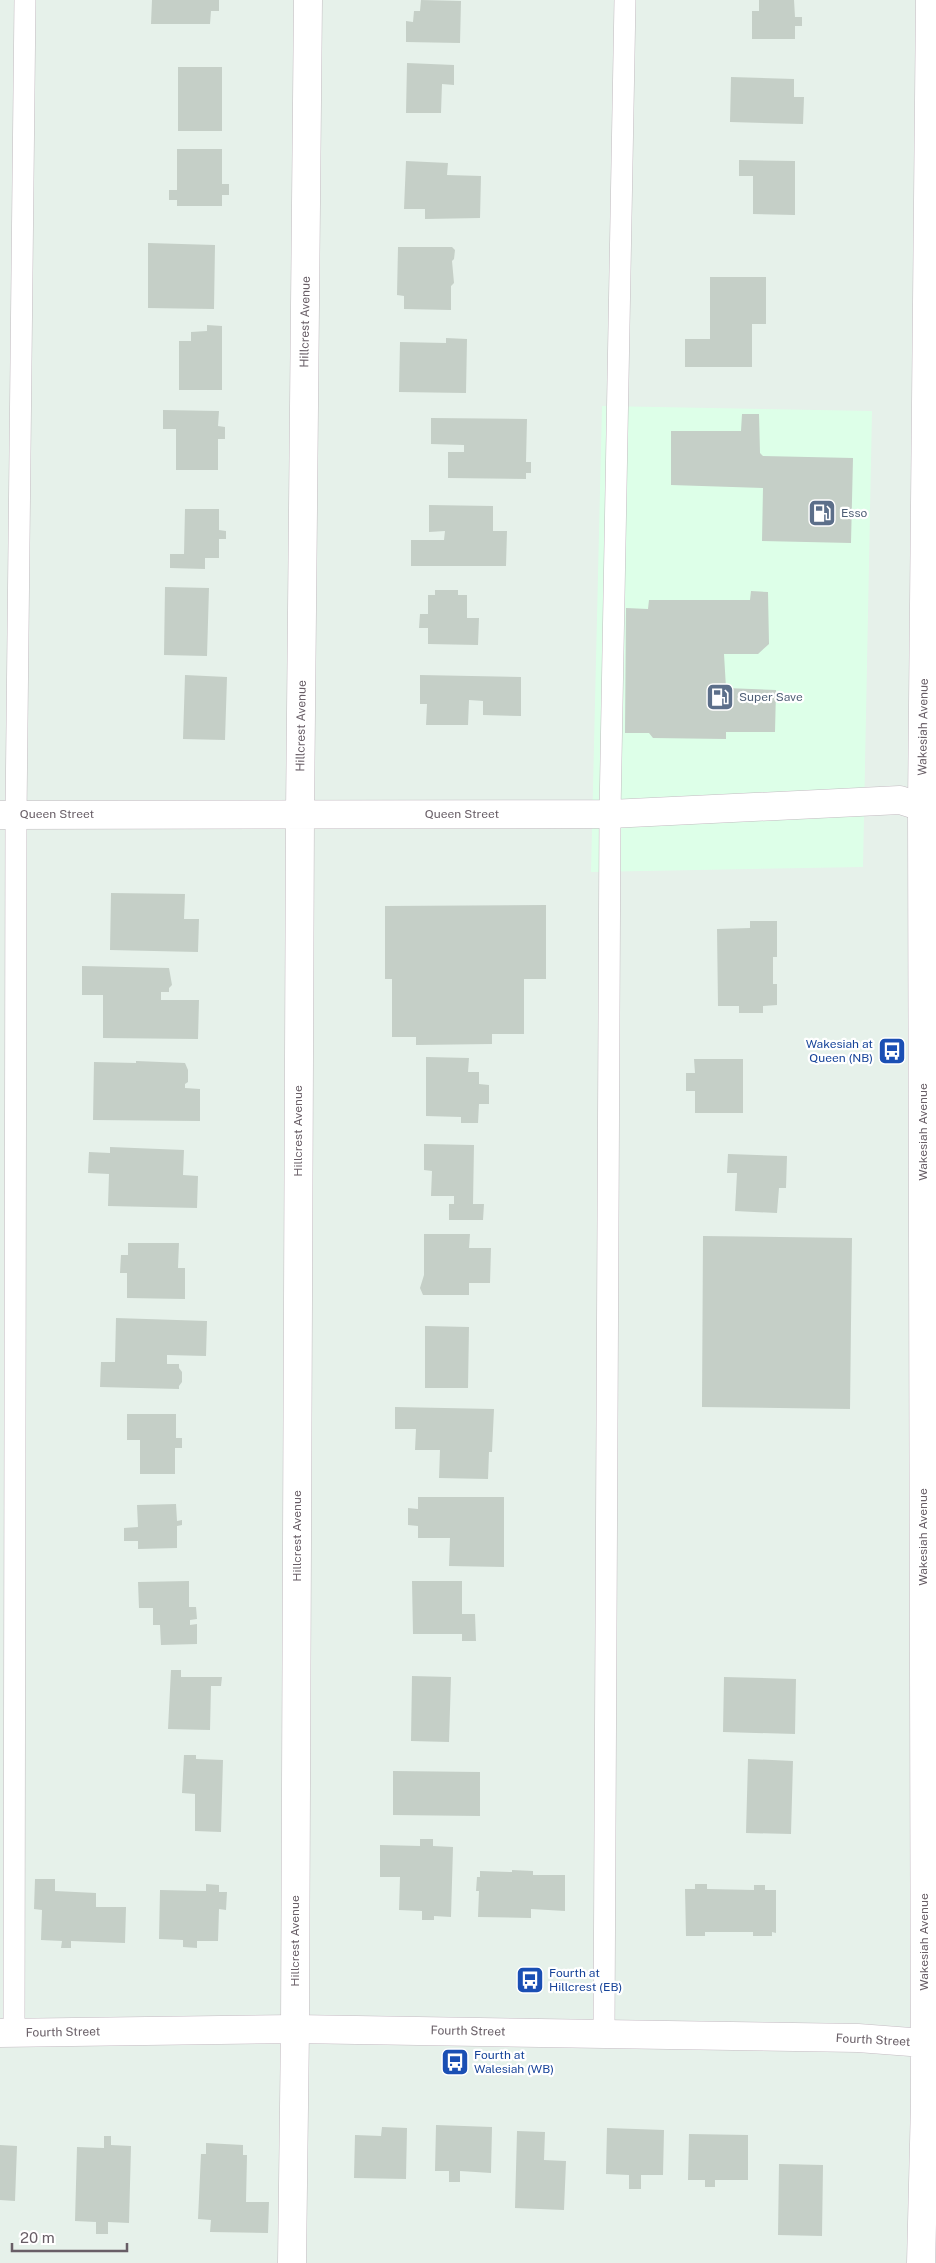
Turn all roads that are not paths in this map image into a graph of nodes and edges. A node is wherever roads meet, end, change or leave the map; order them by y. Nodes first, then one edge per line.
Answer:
1 (25, 0) edge
2 (308, 0) edge
3 (625, 0) edge
4 (930, 0) edge
5 (922, 808) junction
6 (8, 814) edge
7 (300, 814) junction
8 (610, 814) junction
9 (295, 2028) junction
10 (604, 2032) junction
11 (7, 2033) edge
12 (930, 2043) edge
13 (292, 2263) edge
14 (921, 2263) edge

1 - 6 lane
2 - 7 street, Hillcrest Avenue
3 - 8 lane
4 - 5 street, Wakesiah Avenue
5 - 8 street, Queen Street
5 - 12 street, Wakesiah Avenue
6 - 7 street, Queen Street
6 - 11 lane
7 - 8 street, Queen Street
7 - 9 street, Hillcrest Avenue
8 - 10 lane
9 - 10 street, Fourth Street
9 - 11 street, Fourth Street
9 - 13 street, Hillcrest Avenue
10 - 12 street, Fourth Street
12 - 14 street, Wakesiah Avenue

